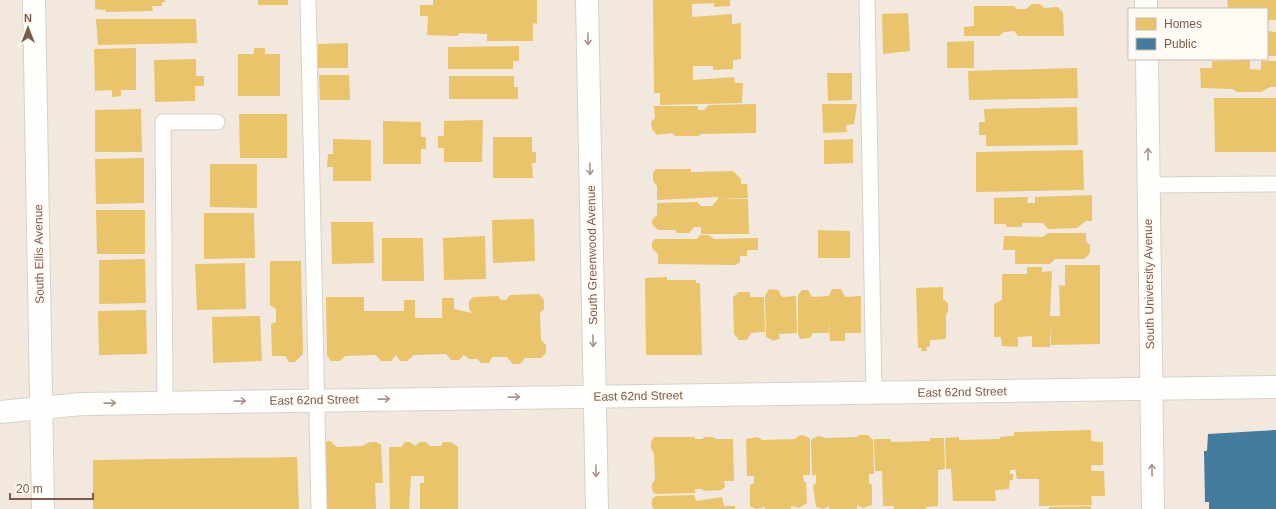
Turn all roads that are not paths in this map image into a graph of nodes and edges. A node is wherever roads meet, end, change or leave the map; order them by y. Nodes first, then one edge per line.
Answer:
1 (34, 0) edge
2 (308, 0) edge
3 (587, 0) edge
4 (868, 0) edge
5 (1147, 60) edge
6 (217, 122) dead end
7 (1276, 184) edge
8 (1148, 185) junction
9 (1276, 387) edge
10 (1150, 389) junction
11 (874, 393) junction
12 (594, 396) junction
13 (317, 400) junction
14 (165, 402) junction
15 (41, 408) junction
16 (0, 412) edge
17 (43, 509) edge
18 (319, 509) edge
19 (597, 509) edge
20 (1153, 509) edge

1 - 15 street, South Ellis Avenue
2 - 13 lane
3 -> 12 street, South Greenwood Avenue
4 - 11 lane
8 -> 5 street, South University Avenue
6 - 14 lane
7 - 8 lane
8 - 10 street, South University Avenue
9 - 10 street, East 62nd Street
10 - 11 street, East 62nd Street
20 -> 10 street, South University Avenue
11 - 12 street, East 62nd Street
13 -> 12 street, East 62nd Street
12 -> 19 street, South Greenwood Avenue
14 -> 13 street, East 62nd Street
13 - 18 lane
15 -> 14 street, East 62nd Street
15 - 16 street, East 62nd Street
15 - 17 street, South Ellis Avenue

